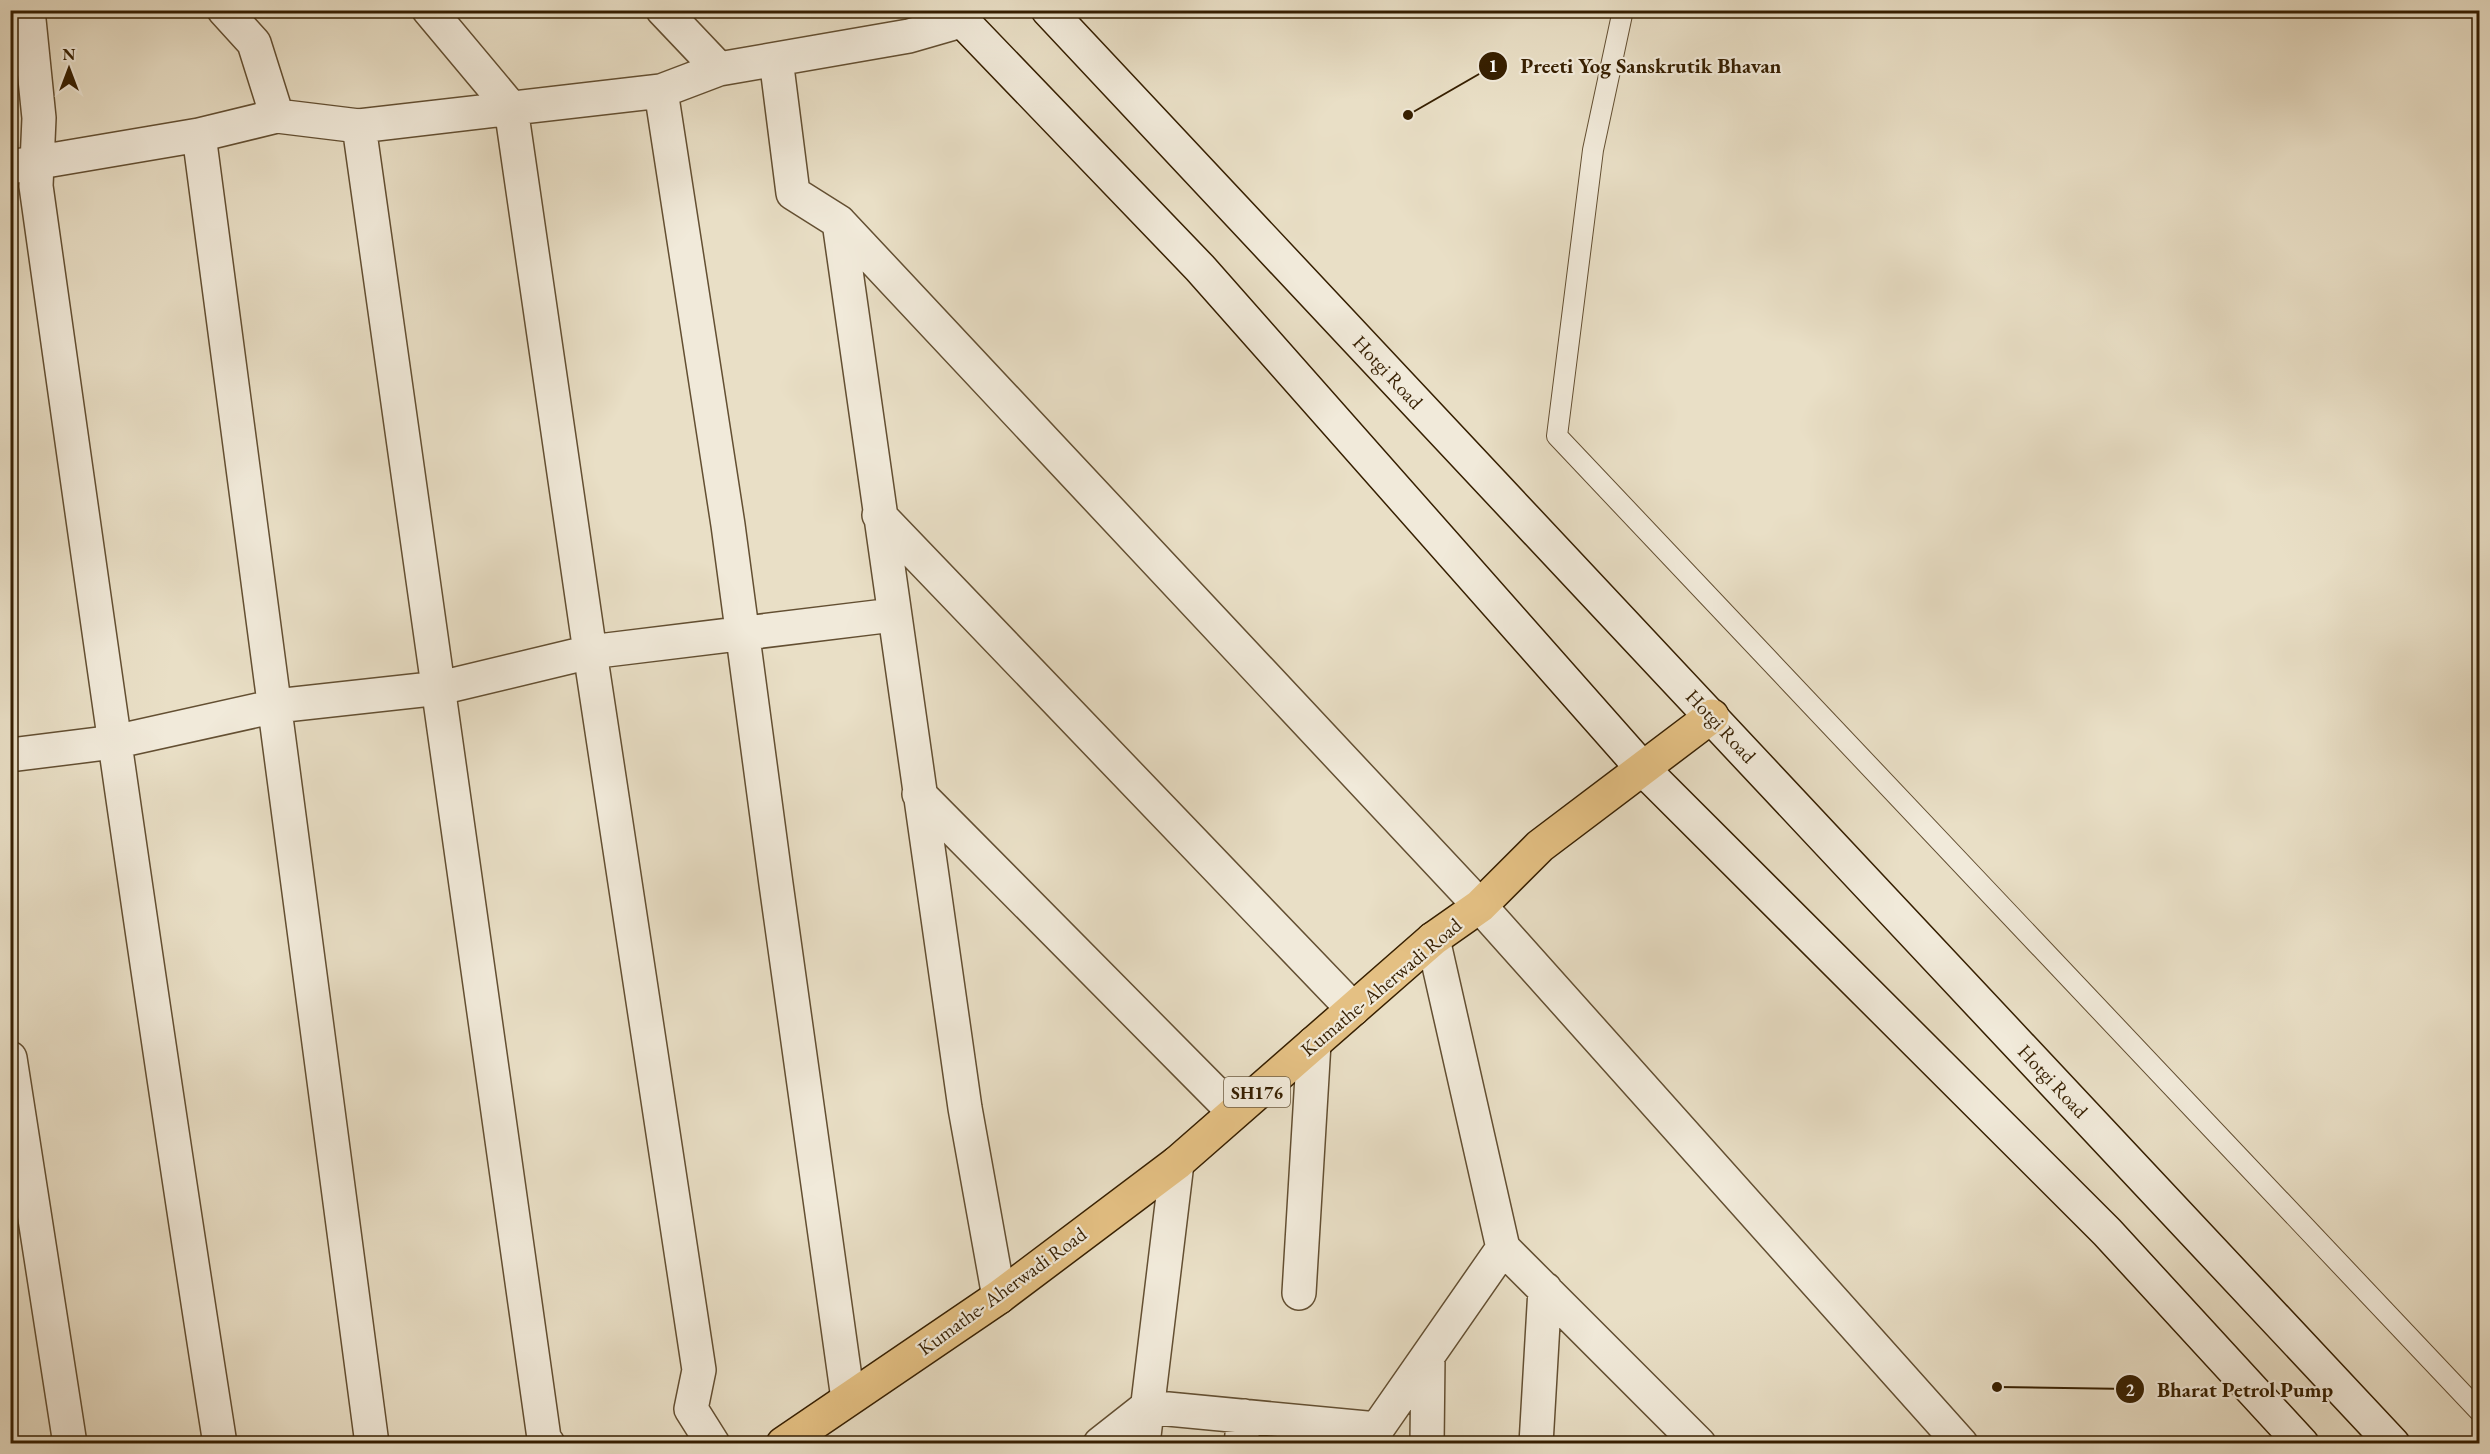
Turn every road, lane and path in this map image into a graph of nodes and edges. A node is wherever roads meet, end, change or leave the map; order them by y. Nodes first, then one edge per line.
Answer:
1 (28, 10) edge
2 (224, 10) edge
3 (429, 10) edge
4 (663, 10) edge
5 (1048, 10) edge
6 (1623, 10) edge
7 (957, 16) edge
8 (776, 59) junction
9 (719, 69) junction
10 (662, 91) junction
11 (511, 108) junction
12 (277, 116) junction
13 (359, 126) junction
14 (199, 135) junction
15 (24, 166) edge
16 (839, 222) junction
17 (879, 515) junction
18 (893, 615) junction
19 (743, 634) junction
20 (590, 652) junction
21 (440, 688) junction
22 (276, 706) junction
23 (1712, 716) junction
24 (114, 742) junction
25 (10, 755) edge
26 (1643, 769) junction
27 (919, 794) junction
28 (1480, 906) junction
29 (1433, 939) junction
30 (1353, 1009) junction
31 (1314, 1042) junction
32 (10, 1058) edge
33 (1234, 1112) junction
34 (1177, 1163) junction
35 (1503, 1248) junction
36 (1545, 1289) junction
37 (1299, 1293) dead end
38 (999, 1297) junction
39 (1428, 1356) junction
40 (848, 1399) junction
41 (1147, 1407) junction
42 (2480, 1412) edge
43 (1242, 1430) edge
44 (1376, 1436) edge
45 (1544, 1436) edge
46 (70, 1443) edge
47 (220, 1443) edge
48 (372, 1443) edge
49 (548, 1443) edge
50 (713, 1443) edge
51 (783, 1443) edge
52 (1100, 1443) edge
53 (1143, 1443) edge
54 (1427, 1443) edge
55 (1699, 1443) edge
56 (1961, 1443) edge
57 (2302, 1443) edge
58 (2393, 1443) edge

1 - 15 street
2 - 12 street
3 - 11 street
4 - 9 street
5 - 23 street, Hotgi Road
6 - 42 lane
7 - 8 street
7 - 26 street
8 - 9 street
8 - 16 street
9 - 10 street
10 - 11 street
10 - 19 street
11 - 13 street
11 - 20 street
12 - 13 street
12 - 14 street
13 - 21 street
14 - 15 street
14 - 22 street
15 - 24 street
16 - 17 street
16 - 28 street
17 - 18 street
17 - 30 street
18 - 19 street
18 - 27 street
19 - 20 street
19 - 40 street
20 - 21 street
20 - 50 street
21 - 22 street
21 - 49 street
22 - 24 street
22 - 48 street
23 - 26 main road, Kumathe- Aherwadi Road / SH176
23 - 58 street, Hotgi Road
24 - 25 street
24 - 47 street
26 - 28 main road, Kumathe- Aherwadi Road / SH176
26 - 57 street
27 - 33 street
27 - 38 street
28 - 29 main road, Kumathe- Aherwadi Road / SH176
28 - 56 street
29 - 30 main road, Kumathe- Aherwadi Road / SH176
29 - 35 street
30 - 31 main road, Kumathe- Aherwadi Road / SH176
31 - 33 main road, Kumathe- Aherwadi Road / SH176
31 - 37 street
32 - 46 street
33 - 34 main road, Kumathe- Aherwadi Road / SH176
34 - 38 main road, Kumathe- Aherwadi Road / SH176
34 - 41 street
35 - 36 street
35 - 39 street
36 - 45 street
36 - 55 street
38 - 40 main road, Kumathe- Aherwadi Road / SH176
39 - 44 street
39 - 54 street
40 - 51 main road, Kumathe- Aherwadi Road / SH176
41 - 43 street
41 - 52 street
41 - 53 street
43 - 44 street

